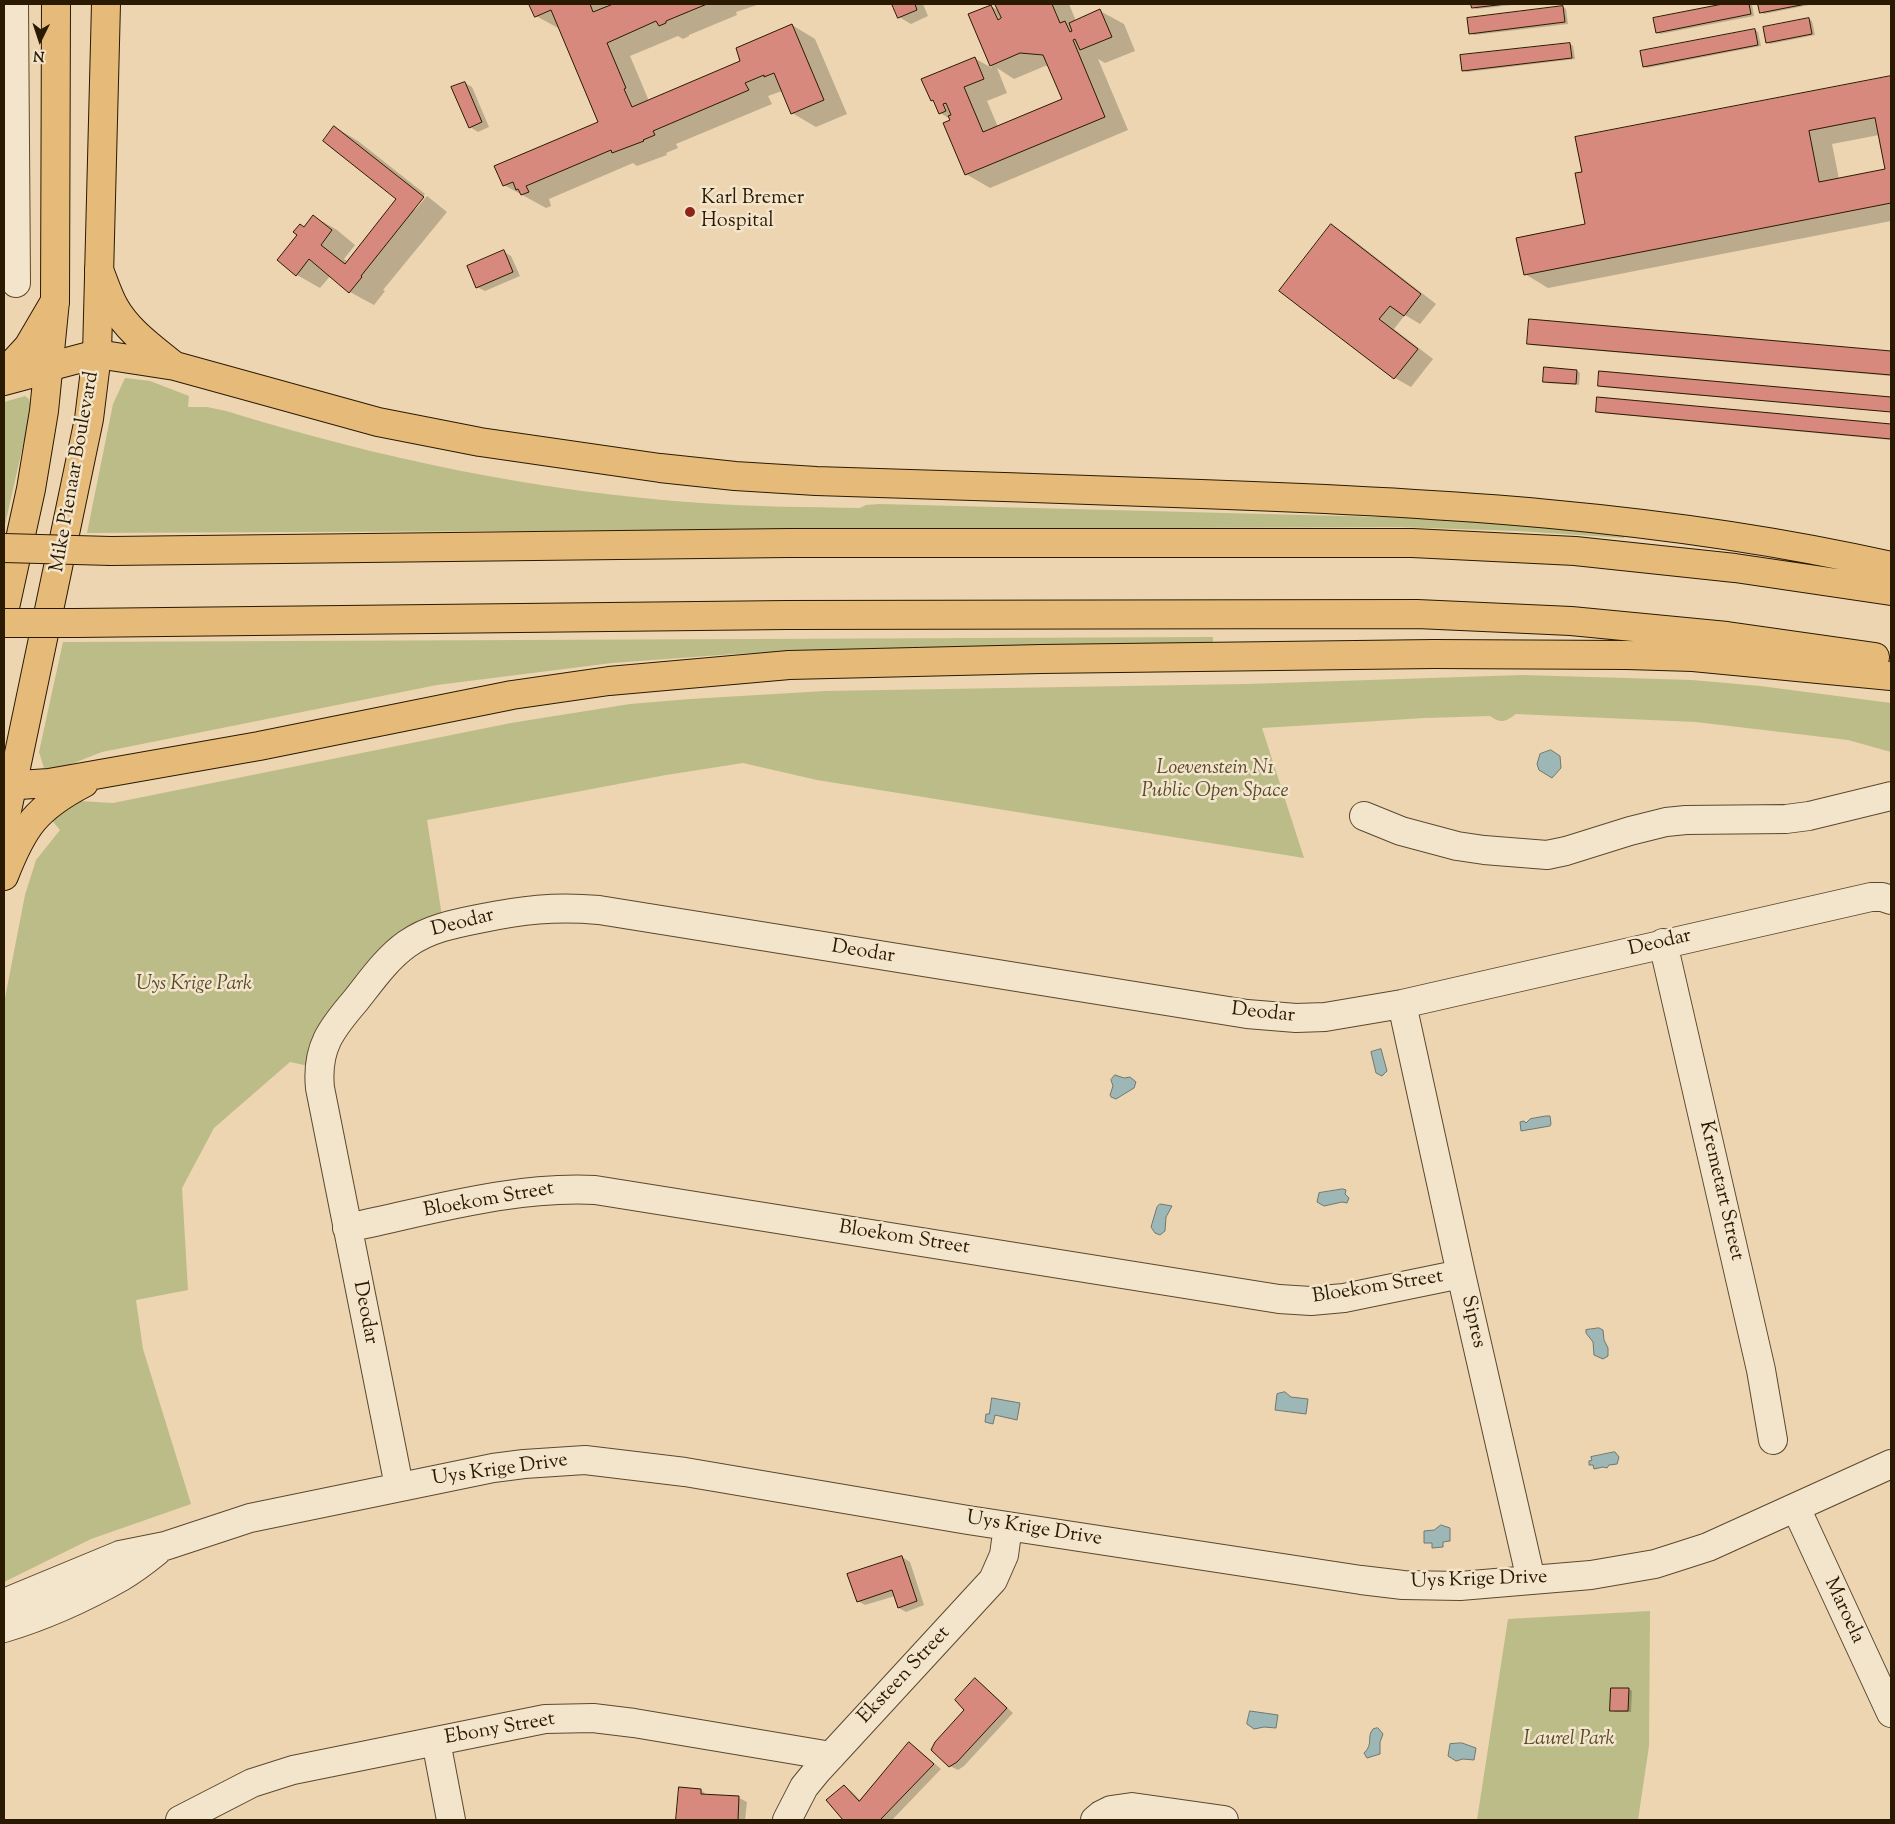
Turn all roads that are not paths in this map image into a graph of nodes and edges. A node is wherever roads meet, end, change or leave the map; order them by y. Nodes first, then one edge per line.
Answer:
1 (14, 4) edge
2 (56, 4) edge
3 (106, 4) edge
4 (9, 42) edge
5 (99, 270) junction
6 (16, 283) dead end
7 (54, 301) junction
8 (97, 354) junction
9 (175, 366) junction
10 (48, 367) junction
11 (4, 373) edge
12 (4, 381) edge
13 (4, 548) edge
14 (1891, 566) edge
15 (1891, 591) edge
16 (4, 612) edge
17 (4, 623) edge
18 (1891, 660) edge
19 (1891, 676) edge
20 (110, 771) junction
21 (8, 786) edge
22 (1891, 796) edge
23 (1364, 816) dead end
24 (4, 825) edge
25 (4, 876) edge
26 (1891, 900) edge
27 (1663, 944) junction
28 (1402, 1004) junction
29 (347, 1228) junction
30 (1461, 1274) junction
31 (1773, 1440) dead end
32 (1891, 1464) edge
33 (399, 1486) junction
34 (1796, 1508) junction
35 (1008, 1526) junction
36 (165, 1546) junction
37 (1531, 1580) junction
38 (4, 1603) edge
39 (4, 1628) edge
40 (1891, 1713) edge
41 (436, 1741) junction
42 (831, 1756) junction
43 (180, 1820) edge
44 (452, 1820) edge
45 (787, 1820) edge
46 (1095, 1820) edge
47 (1224, 1820) edge

1 - 4 street
2 - 7 main road, Mike Pienaar Boulevard
3 - 5 main road, Mike Pienaar Boulevard
4 - 6 street
5 - 8 main road, Mike Pienaar Boulevard
5 - 9 main road
7 - 10 main road, Mike Pienaar Boulevard
7 - 11 main road
8 - 9 main road
8 - 10 main road
8 - 21 main road, Mike Pienaar Boulevard
9 - 14 main road
10 - 12 main road
10 - 16 main road, Mike Pienaar Boulevard
13 - 15 main road, bridge
17 - 18 main road, bridge
19 - 20 main road
20 - 21 main road
20 - 25 main road
21 - 24 main road, Mike Pienaar Boulevard
22 - 23 street
26 - 27 street, Deodar
27 - 28 street, Deodar
27 - 31 street, Kremetart Street
28 - 29 street, Deodar
28 - 30 street, Sipres
29 - 30 street, Bloekom Street
29 - 33 street, Deodar
30 - 37 street, Sipres
32 - 34 street, Uys Krige Drive
33 - 35 street, Uys Krige Drive
33 - 36 street, Uys Krige Drive
34 - 37 street, Uys Krige Drive
34 - 40 street, Maroela
35 - 37 street, Uys Krige Drive
35 - 42 street, Eksteen Street
36 - 38 street, Uys Krige Drive
36 - 39 street, Uys Krige Drive
41 - 42 street, Ebony Street
41 - 43 street, Ebony Street
41 - 44 street
42 - 45 street, Eksteen Street
46 - 47 street

